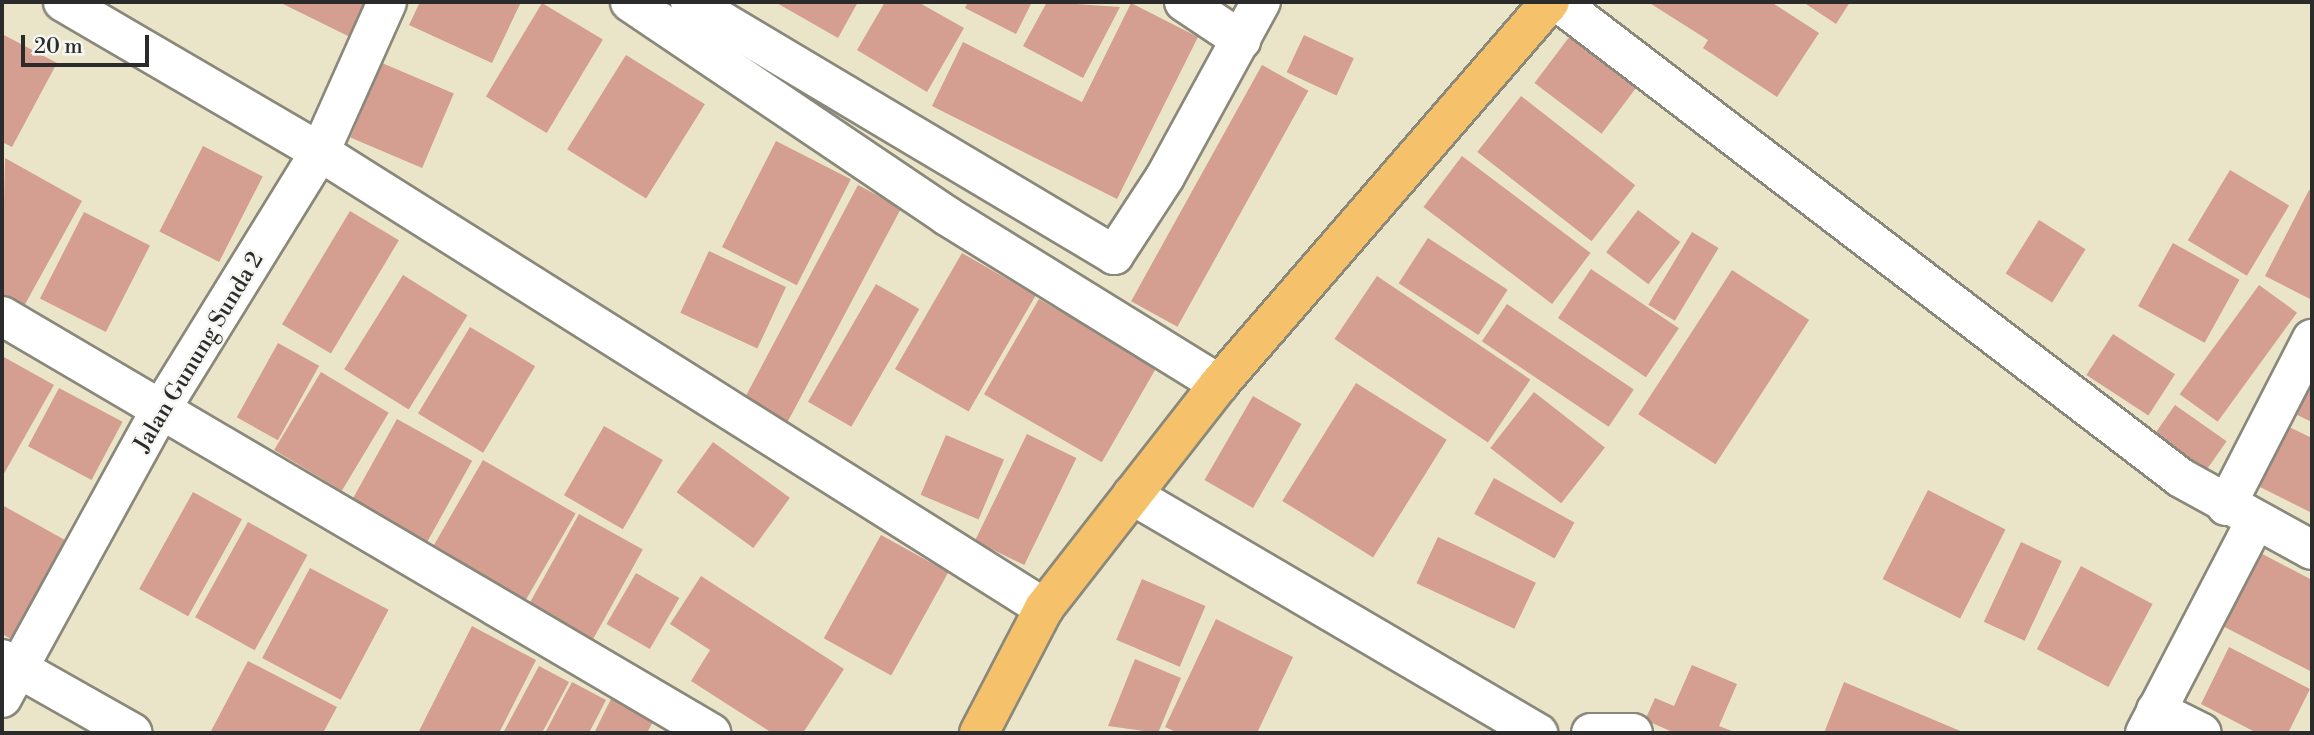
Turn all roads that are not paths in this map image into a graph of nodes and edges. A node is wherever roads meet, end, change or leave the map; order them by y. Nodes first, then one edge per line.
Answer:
1 (63, 2) edge
2 (387, 2) edge
3 (630, 2) edge
4 (690, 2) edge
5 (1184, 2) edge
6 (1261, 2) edge
7 (1550, 2) edge
8 (1558, 2) edge
9 (738, 14) edge
10 (1241, 40) junction
11 (320, 152) junction
12 (2, 316) edge
13 (2312, 340) edge
14 (1219, 384) junction
15 (161, 410) junction
16 (1132, 495) junction
17 (2241, 513) junction
18 (2312, 550) edge
19 (1044, 608) junction
20 (7, 675) edge
21 (2150, 722) edge
22 (133, 733) edge
23 (711, 733) edge
24 (979, 733) edge
25 (1538, 733) edge
26 (1591, 733) edge
27 (1633, 733) edge
28 (2202, 733) edge

1 - 11 street
2 - 11 street, Jalan Gunung Sunda 2
3 - 14 street
4 - 9 street
5 - 10 street
6 - 10 street
7 - 14 main road
8 - 17 street
9 - 10 street
11 - 15 street, Jalan Gunung Sunda 2
11 - 19 street
12 - 15 street
13 - 17 street
14 - 16 main road
15 - 20 street, Jalan Gunung Sunda 2
15 - 23 street
16 - 19 main road
16 - 25 street
17 - 18 street
17 - 21 street
19 - 24 main road
20 - 22 street
21 - 28 street
26 - 27 street

